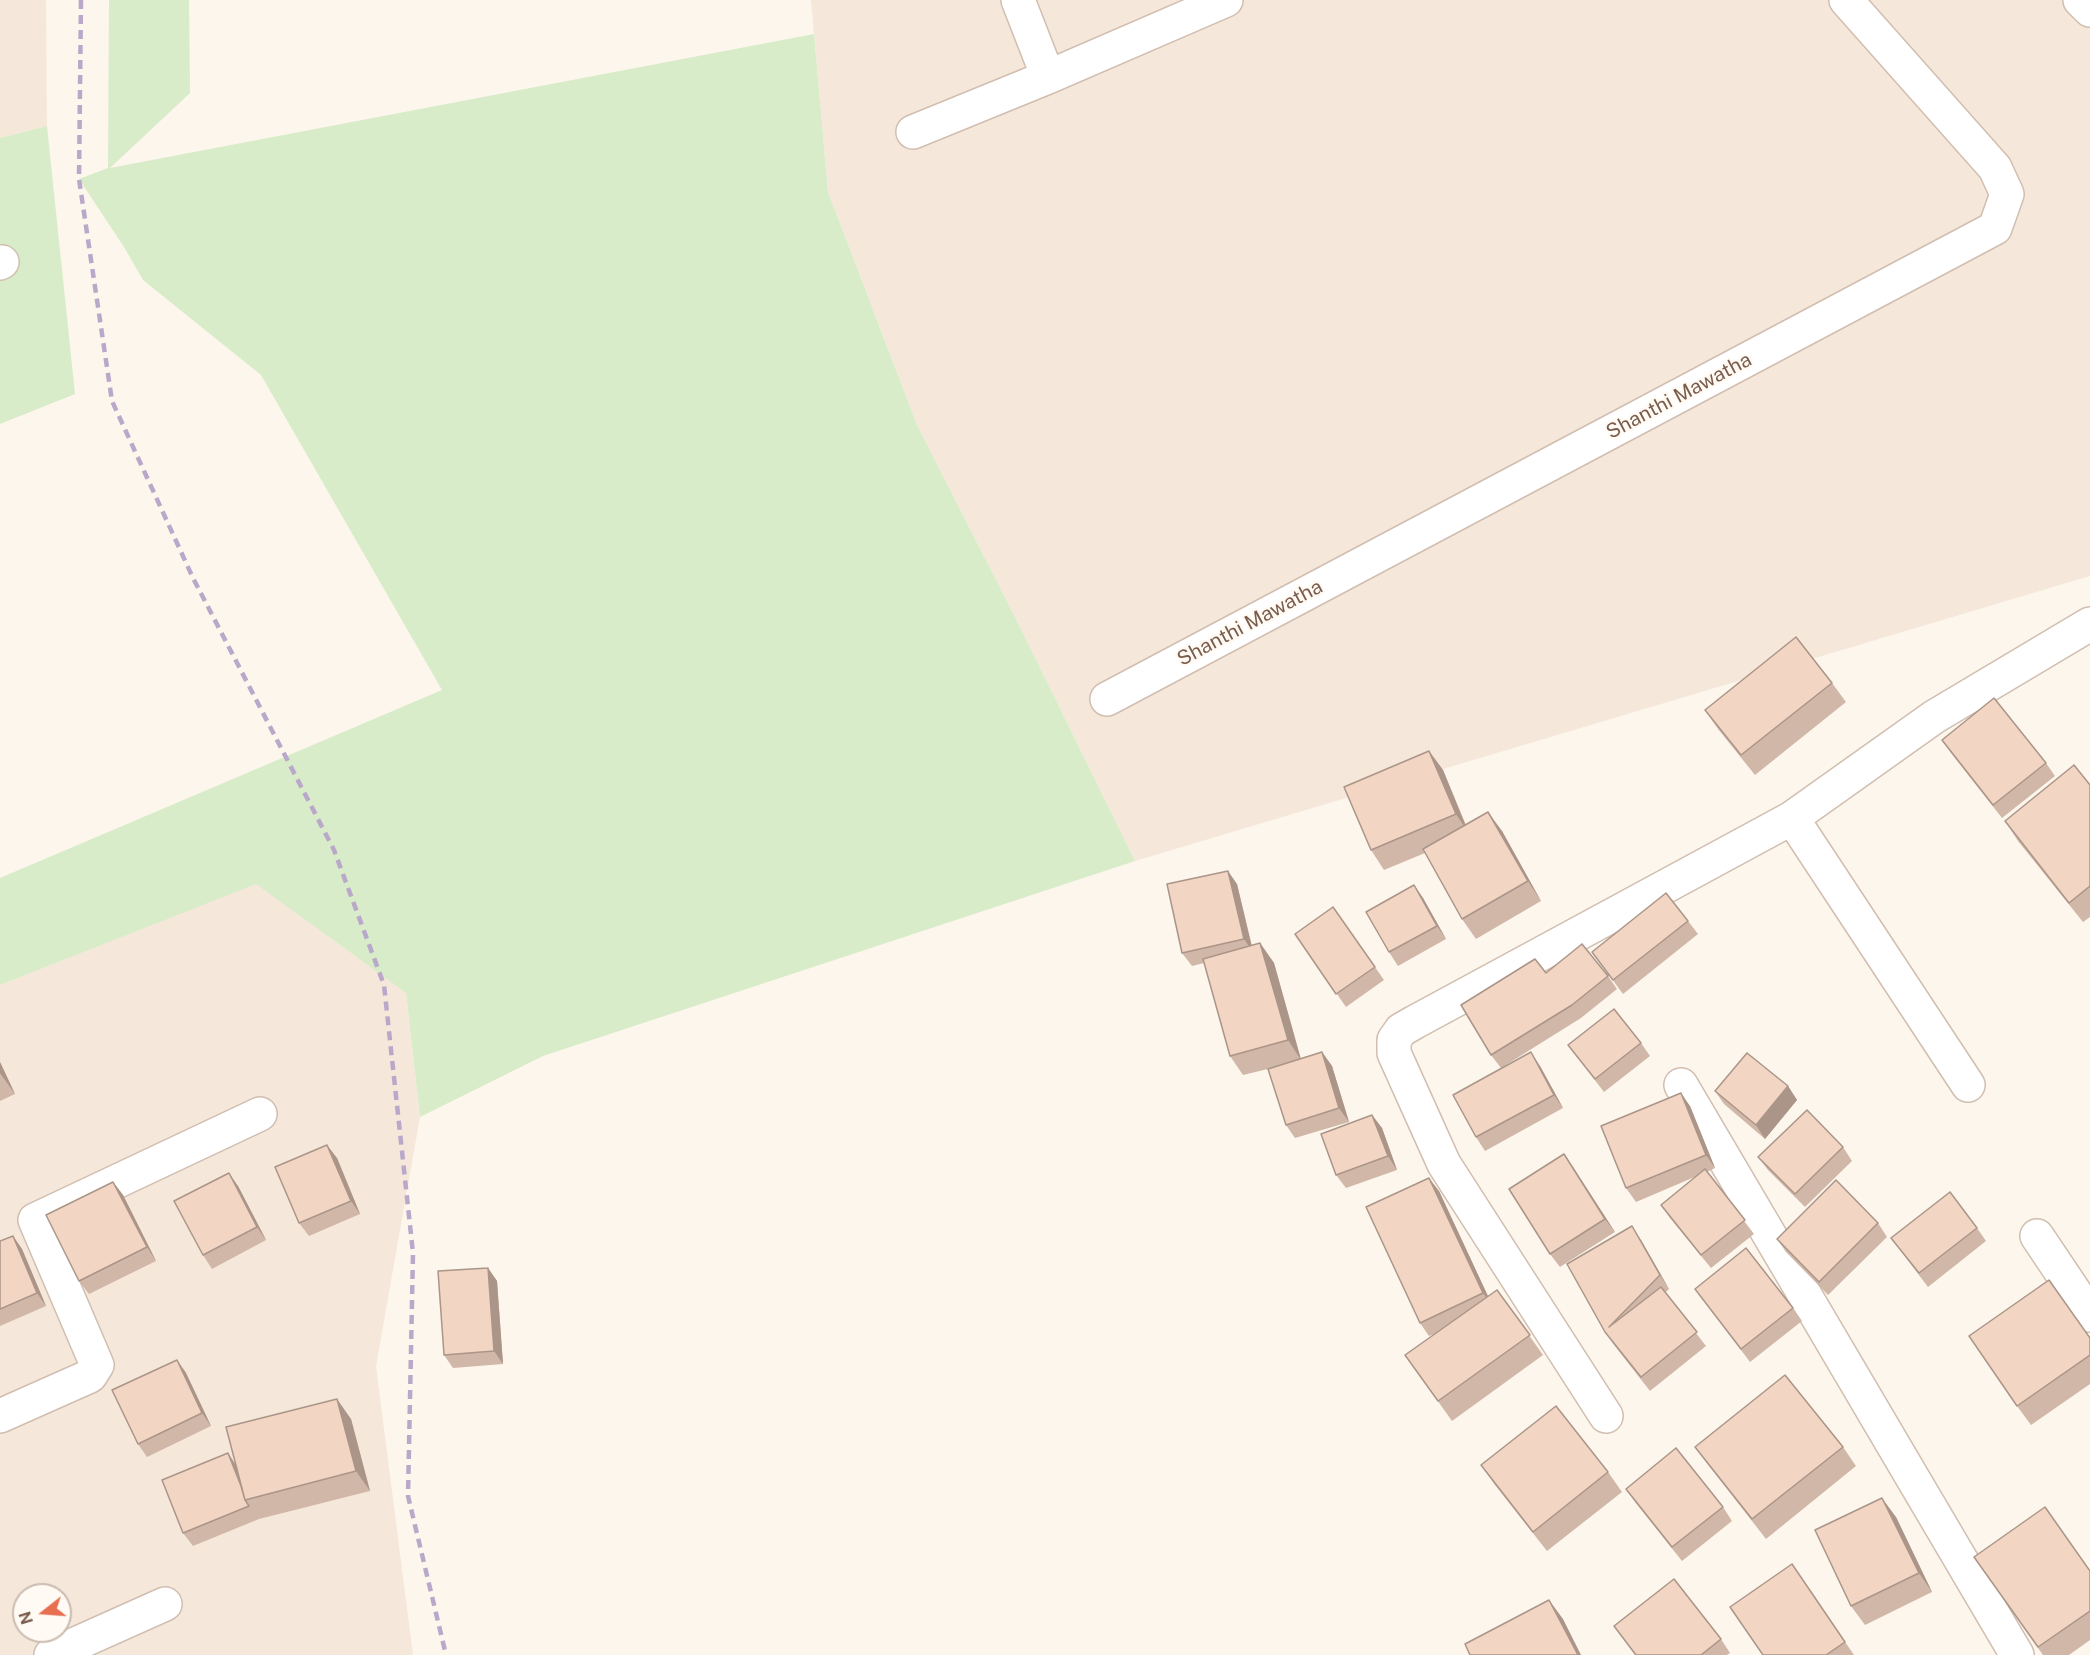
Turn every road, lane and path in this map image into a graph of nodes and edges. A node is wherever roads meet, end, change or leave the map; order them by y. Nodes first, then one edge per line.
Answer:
1 (1018, 0) edge
2 (1226, 0) edge
3 (1846, 0) edge
4 (2080, 0) edge
5 (2090, 10) edge
6 (1048, 77) junction
7 (912, 132) dead end
8 (2090, 624) edge
9 (1107, 699) dead end
10 (1792, 818) junction
11 (1681, 1085) dead end
12 (1968, 1085) dead end
13 (260, 1114) dead end
14 (2037, 1236) dead end
15 (2090, 1315) edge
16 (0, 1416) edge
17 (1606, 1416) dead end
18 (165, 1604) dead end
19 (51, 1655) edge
20 (2017, 1655) edge

1 - 6 street
2 - 6 street
3 - 9 street, Shanthi Mawatha
4 - 5 street
6 - 7 street
8 - 10 street
10 - 12 street
10 - 17 street
11 - 20 street
13 - 16 street
14 - 15 street
18 - 19 street

